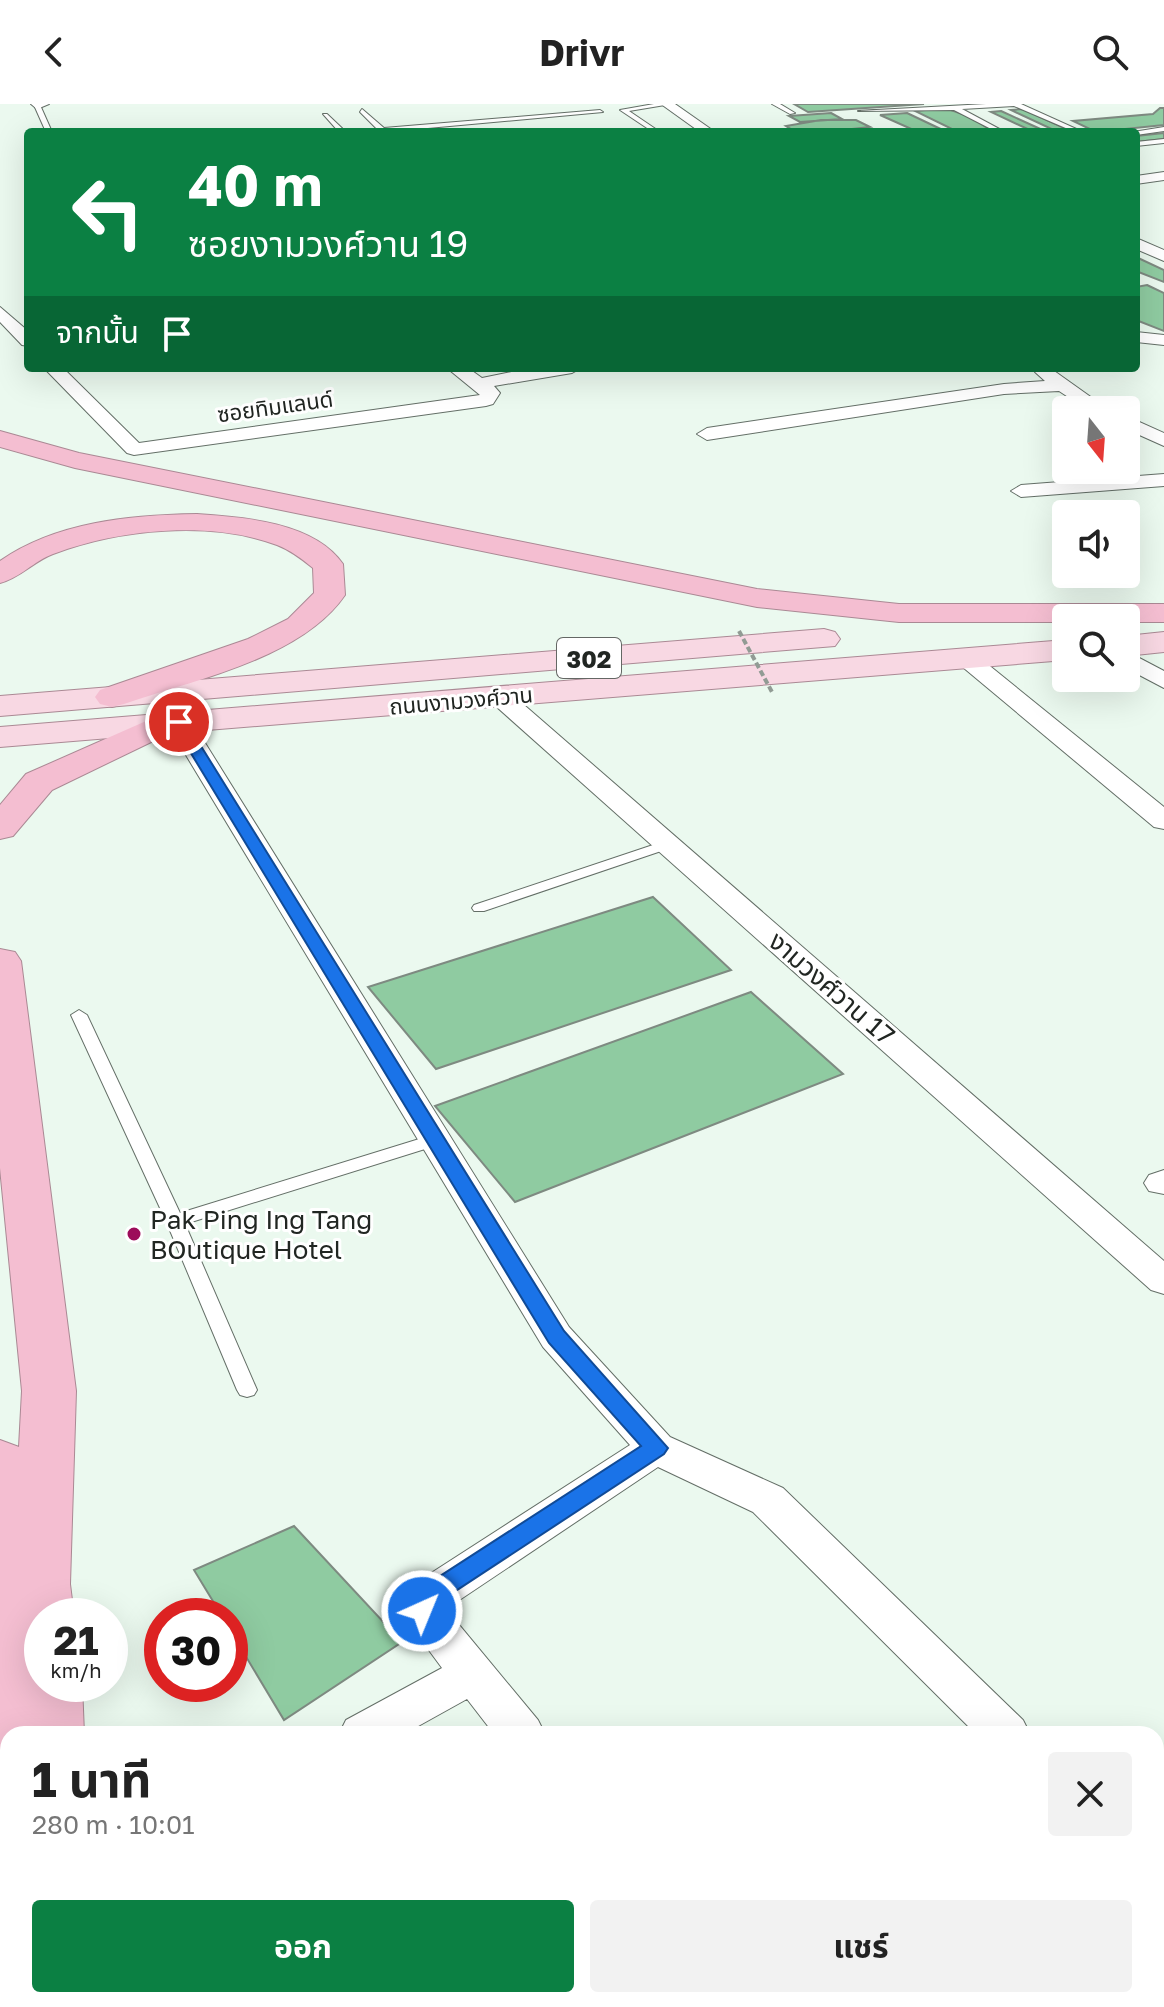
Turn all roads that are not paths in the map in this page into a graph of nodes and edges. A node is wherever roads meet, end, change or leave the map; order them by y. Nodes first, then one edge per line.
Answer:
1 (43, 104) edge
2 (668, 104) edge
3 (775, 104) edge
4 (1014, 104) edge
5 (37, 105) edge
6 (955, 108) junction
7 (362, 111) dead end
8 (861, 111) dead end
9 (600, 112) dead end
10 (792, 113) dead end
11 (325, 115) dead end
12 (47, 128) edge
13 (339, 128) edge
14 (380, 128) edge
15 (406, 128) edge
16 (651, 128) edge
17 (703, 128) edge
18 (994, 128) edge
19 (1071, 128) edge
20 (1164, 129) edge
21 (1140, 132) edge
22 (1164, 141) edge
23 (1140, 144) edge
24 (1164, 176) edge
25 (1140, 179) edge
26 (1140, 245) edge
27 (1164, 256) edge
28 (0, 312) edge
29 (24, 337) edge
30 (1140, 337) edge
31 (1164, 340) edge
32 (57, 372) edge
33 (462, 372) edge
34 (522, 372) edge
35 (1044, 372) edge
36 (479, 384) junction
37 (1062, 385) junction
38 (1079, 396) edge
39 (1140, 429) edge
40 (707, 434) dead end
41 (0, 439) edge
42 (1164, 440) edge
43 (1164, 480) edge
44 (1021, 491) dead end
45 (0, 574) edge
46 (1164, 613) edge
47 (1140, 615) edge
48 (1052, 622) edge
49 (1164, 642) edge
50 (1140, 645) edge
51 (1052, 651) edge
52 (967, 659) junction
53 (1140, 666) edge
54 (1164, 681) edge
55 (499, 696) junction
56 (112, 697) junction
57 (171, 723) junction
58 (1, 732) edge
59 (1164, 821) edge
60 (0, 828) edge
61 (668, 844) junction
62 (479, 908) dead end
63 (0, 961) edge
64 (79, 1015) dead end
65 (435, 1140) junction
66 (175, 1221) junction
67 (1164, 1281) edge
68 (247, 1390) dead end
69 (656, 1448) junction
70 (0, 1462) edge
71 (35, 1591) edge
72 (473, 1673) junction
73 (0, 1685) edge
74 (51, 1702) edge
75 (52, 1726) edge
76 (377, 1726) edge
77 (516, 1726) edge
78 (999, 1726) edge

1 - 5 street
2 - 16 lane
2 - 17 street
3 - 10 lane
4 - 6 lane
4 - 19 lane
5 - 12 lane
6 - 8 lane
6 - 18 lane
7 - 14 lane
9 - 15 lane
11 - 13 lane
20 - 21 lane
22 - 23 lane
24 - 25 street
26 - 27 street
28 - 29 street
30 - 31 street
32 - 36 street, ซอยทิมแลนด์
33 - 36 street
34 - 36 street
35 - 37 street
37 - 38 street
37 - 40 street
39 - 42 street
41 - 46 highway
43 - 44 street
45 - 56 highway
46 - 47 main road
48 - 56 main road, ถนนงามวงศ์วาน / 302
49 - 50 main road
51 - 52 main road, ถนนงามวงศ์วาน / 302
52 - 55 main road, ถนนงามวงศ์วาน / 302
52 - 59 street
53 - 54 street
55 - 57 main road, ถนนงามวงศ์วาน / 302
55 - 61 street, งามวงศ์วาน 17
56 - 58 main road, ถนนงามวงศ์วาน / 302
57 - 58 main road, ถนนงามวงศ์วาน / 302
57 - 60 highway
57 - 65 street
61 - 62 lane
61 - 67 street, งามวงศ์วาน 17
63 - 71 highway
64 - 66 lane
65 - 66 lane
65 - 69 street
66 - 68 lane
69 - 72 street
69 - 78 street
70 - 71 highway
71 - 73 highway
72 - 76 street
72 - 77 street
74 - 75 highway

